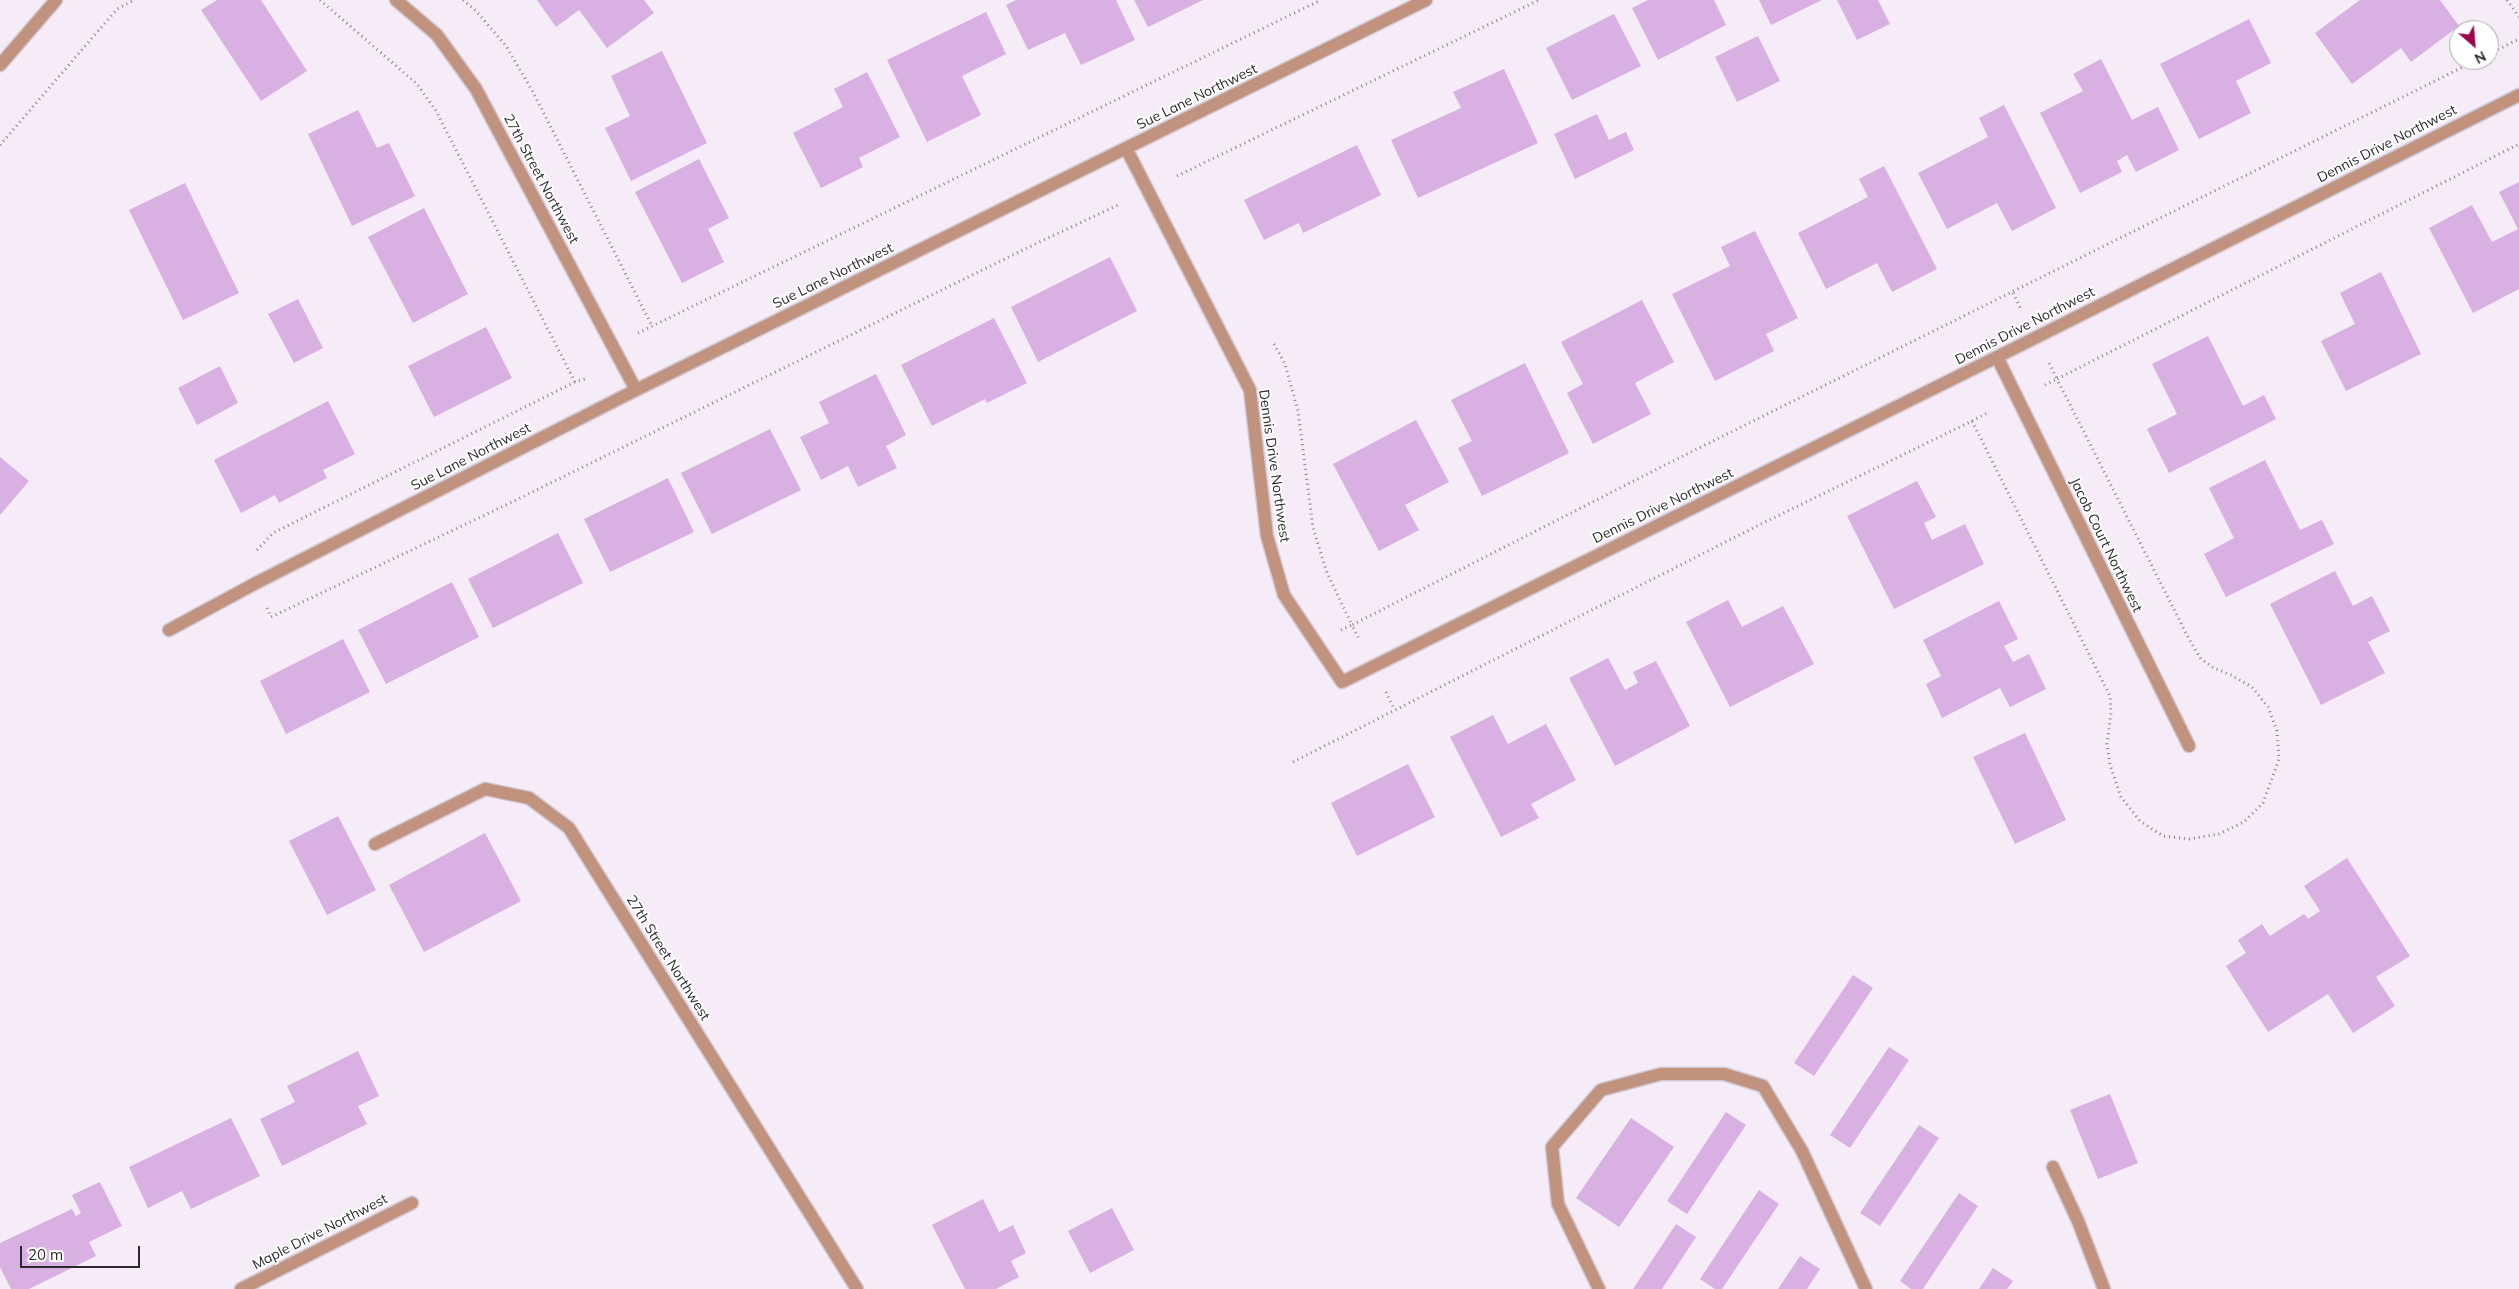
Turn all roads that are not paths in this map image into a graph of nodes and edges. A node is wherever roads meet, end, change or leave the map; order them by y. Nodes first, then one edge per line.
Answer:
1 (56, 0) edge
2 (396, 0) edge
3 (1426, 0) edge
4 (0, 65) edge
5 (2519, 94) edge
6 (1126, 148) junction
7 (1997, 357) junction
8 (636, 390) junction
9 (169, 630) dead end
10 (2189, 746) dead end
11 (375, 844) dead end
12 (2053, 1168) dead end
13 (412, 1203) dead end
14 (241, 1289) edge
15 (858, 1289) edge
16 (1599, 1289) edge
17 (1866, 1289) edge
18 (2104, 1289) edge

1 - 4 street
2 - 8 street, 27th Street Northwest
3 - 6 street, Sue Lane Northwest
5 - 7 street, Dennis Drive Northwest
6 - 7 street, Dennis Drive Northwest
6 - 8 street, Sue Lane Northwest
7 - 10 street, Jacob Court Northwest
8 - 9 street, Sue Lane Northwest
11 - 15 street, 27th Street Northwest
12 - 18 street
13 - 14 street, Maple Drive Northwest
16 - 17 street

